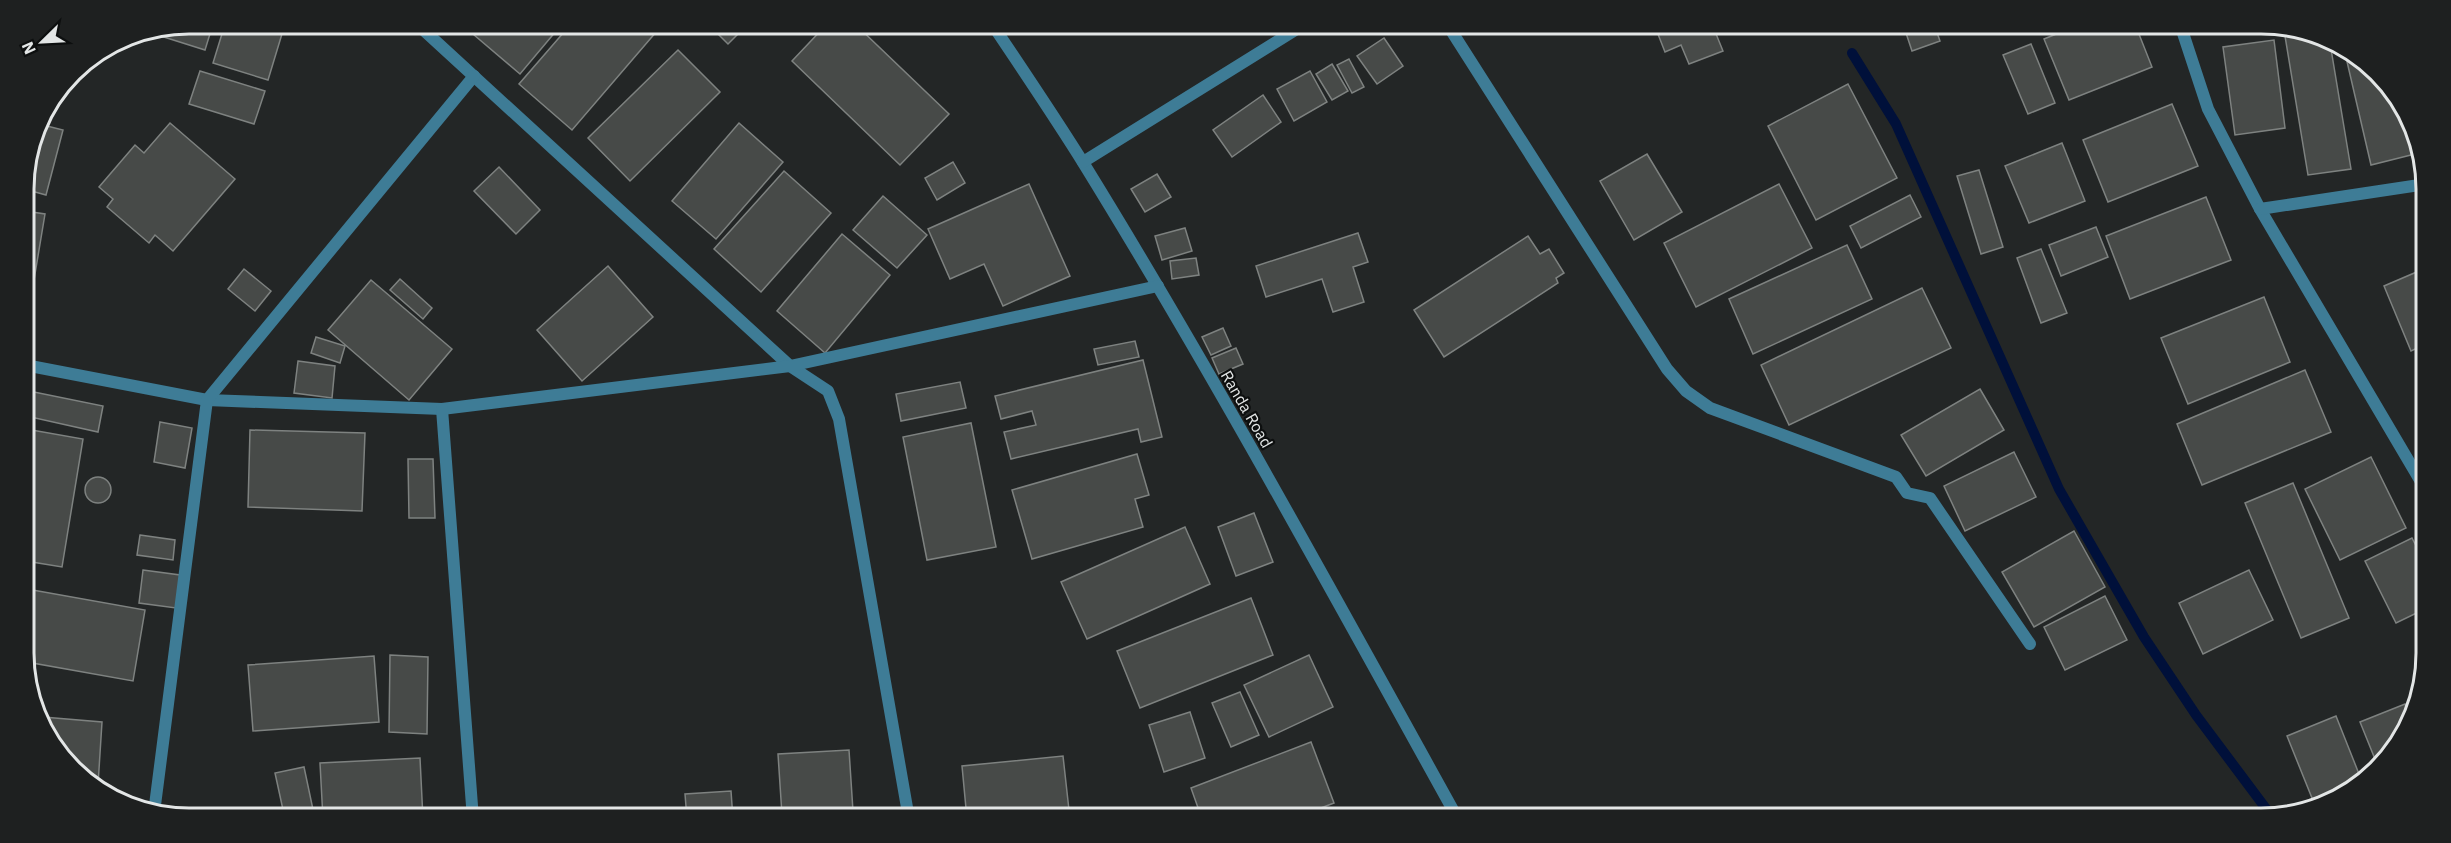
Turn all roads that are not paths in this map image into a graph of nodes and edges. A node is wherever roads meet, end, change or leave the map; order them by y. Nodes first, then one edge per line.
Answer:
1 (428, 34) edge
2 (999, 34) edge
3 (1289, 34) edge
4 (1453, 34) edge
5 (2183, 34) edge
6 (474, 76) junction
7 (1083, 162) junction
8 (2416, 186) edge
9 (2260, 209) junction
10 (1158, 286) junction
11 (35, 366) edge
12 (790, 366) junction
13 (207, 399) junction
14 (442, 409) junction
15 (2416, 473) edge
16 (2030, 644) dead end
17 (155, 804) edge
18 (472, 808) edge
19 (907, 808) edge
20 (1452, 808) edge

1 - 6 street
2 - 7 street, Randa Road
3 - 7 street
4 - 16 street
5 - 9 street
6 - 12 street
6 - 13 street
7 - 10 street, Randa Road
8 - 9 street
9 - 15 street
10 - 12 street
10 - 20 street, Randa Road
11 - 13 street
12 - 14 street
12 - 19 street
13 - 14 street
13 - 17 street
14 - 18 street

